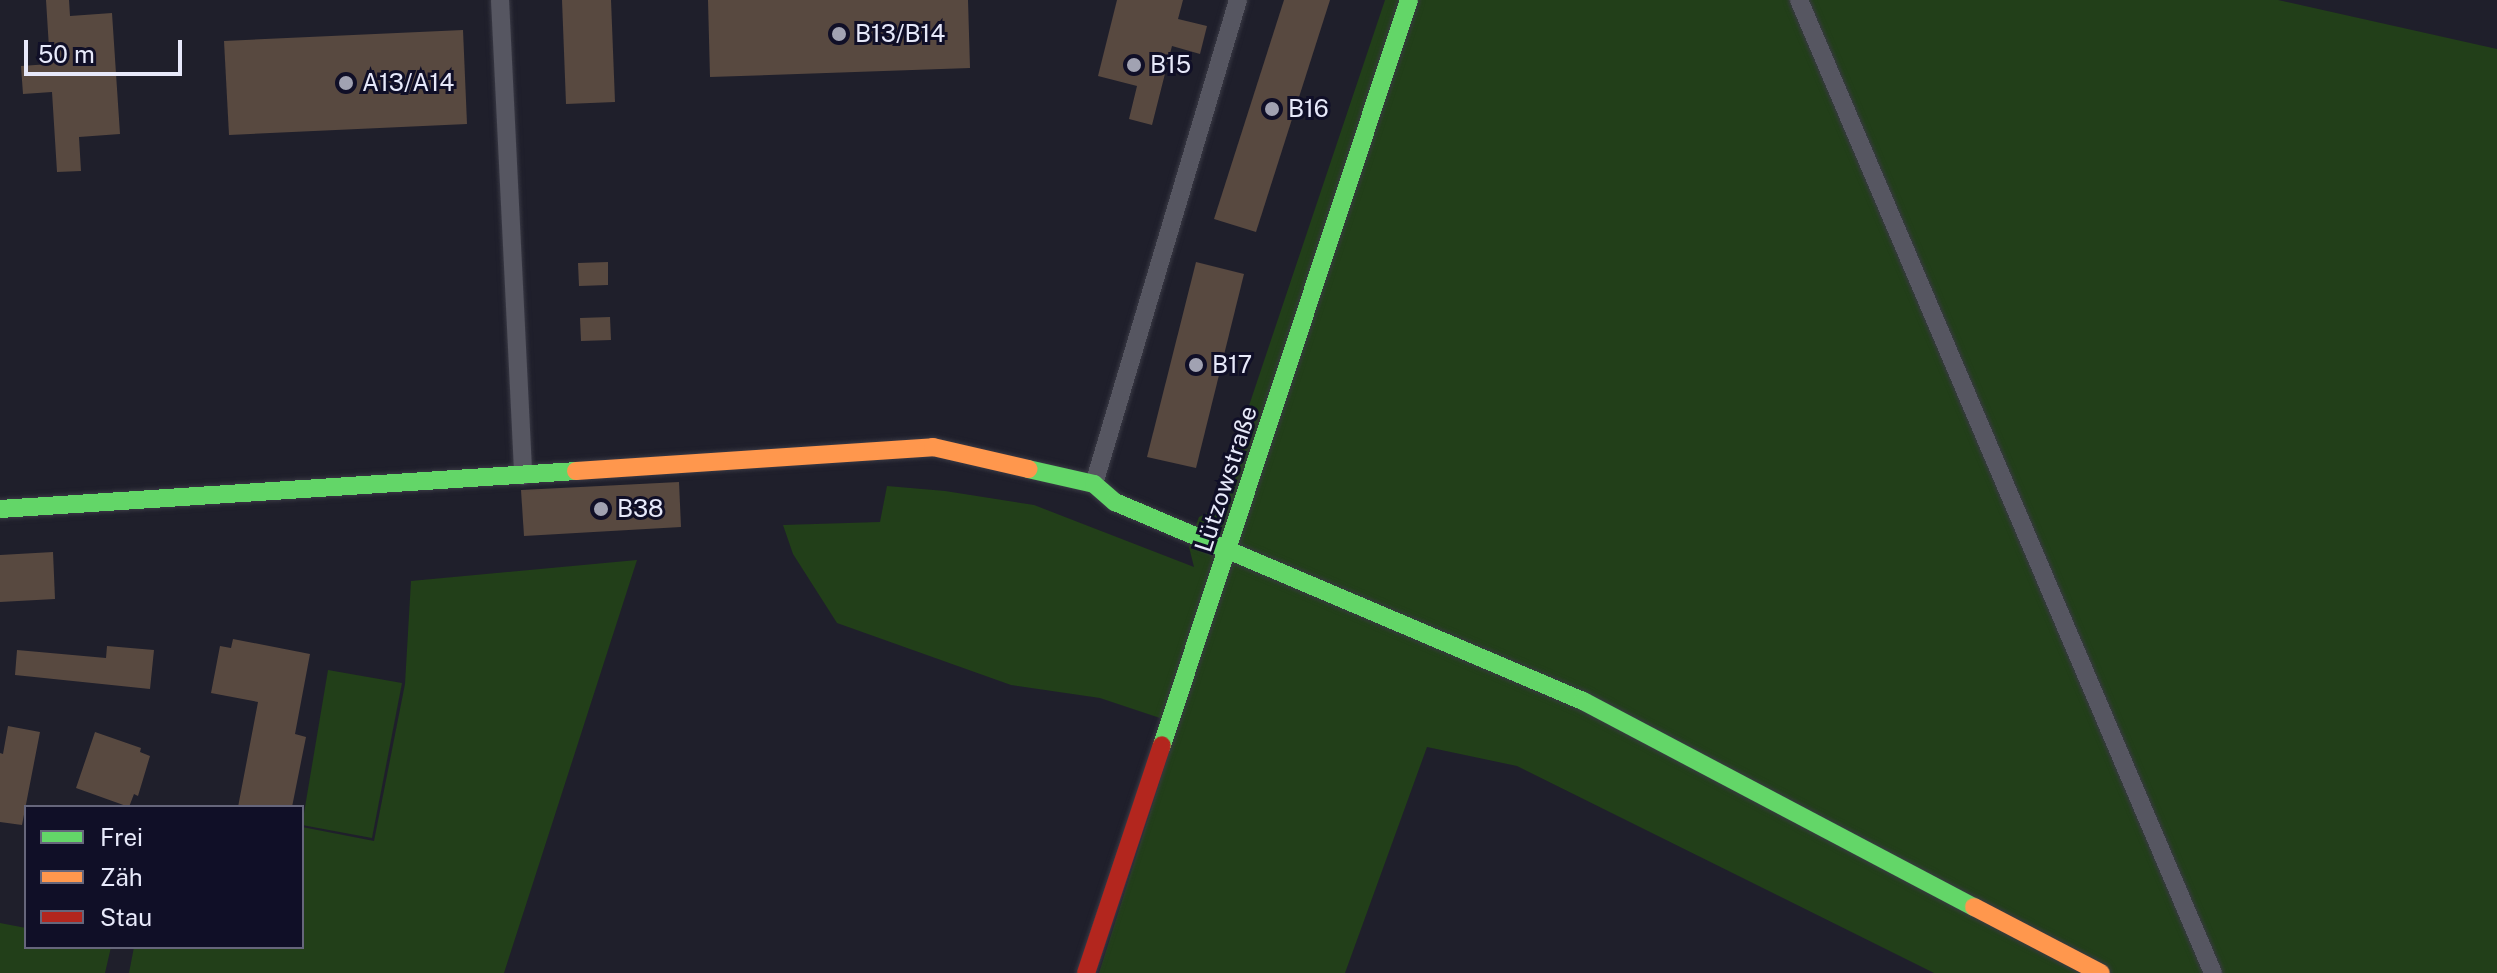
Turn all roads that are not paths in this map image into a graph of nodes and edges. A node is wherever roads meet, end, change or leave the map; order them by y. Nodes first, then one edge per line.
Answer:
1 (500, 0) edge
2 (1238, 0) edge
3 (1409, 0) edge
4 (1799, 0) edge
5 (523, 475) junction
6 (1094, 484) junction
7 (0, 509) edge
8 (1228, 548) junction
9 (1086, 973) edge
10 (2101, 973) edge
11 (2213, 973) edge

1 - 5 street
2 - 6 street
3 - 8 street, Lützowstraße
4 - 11 street
5 - 6 street
5 - 7 street
6 - 8 street
8 - 9 street, Lützowstraße
8 - 10 street

